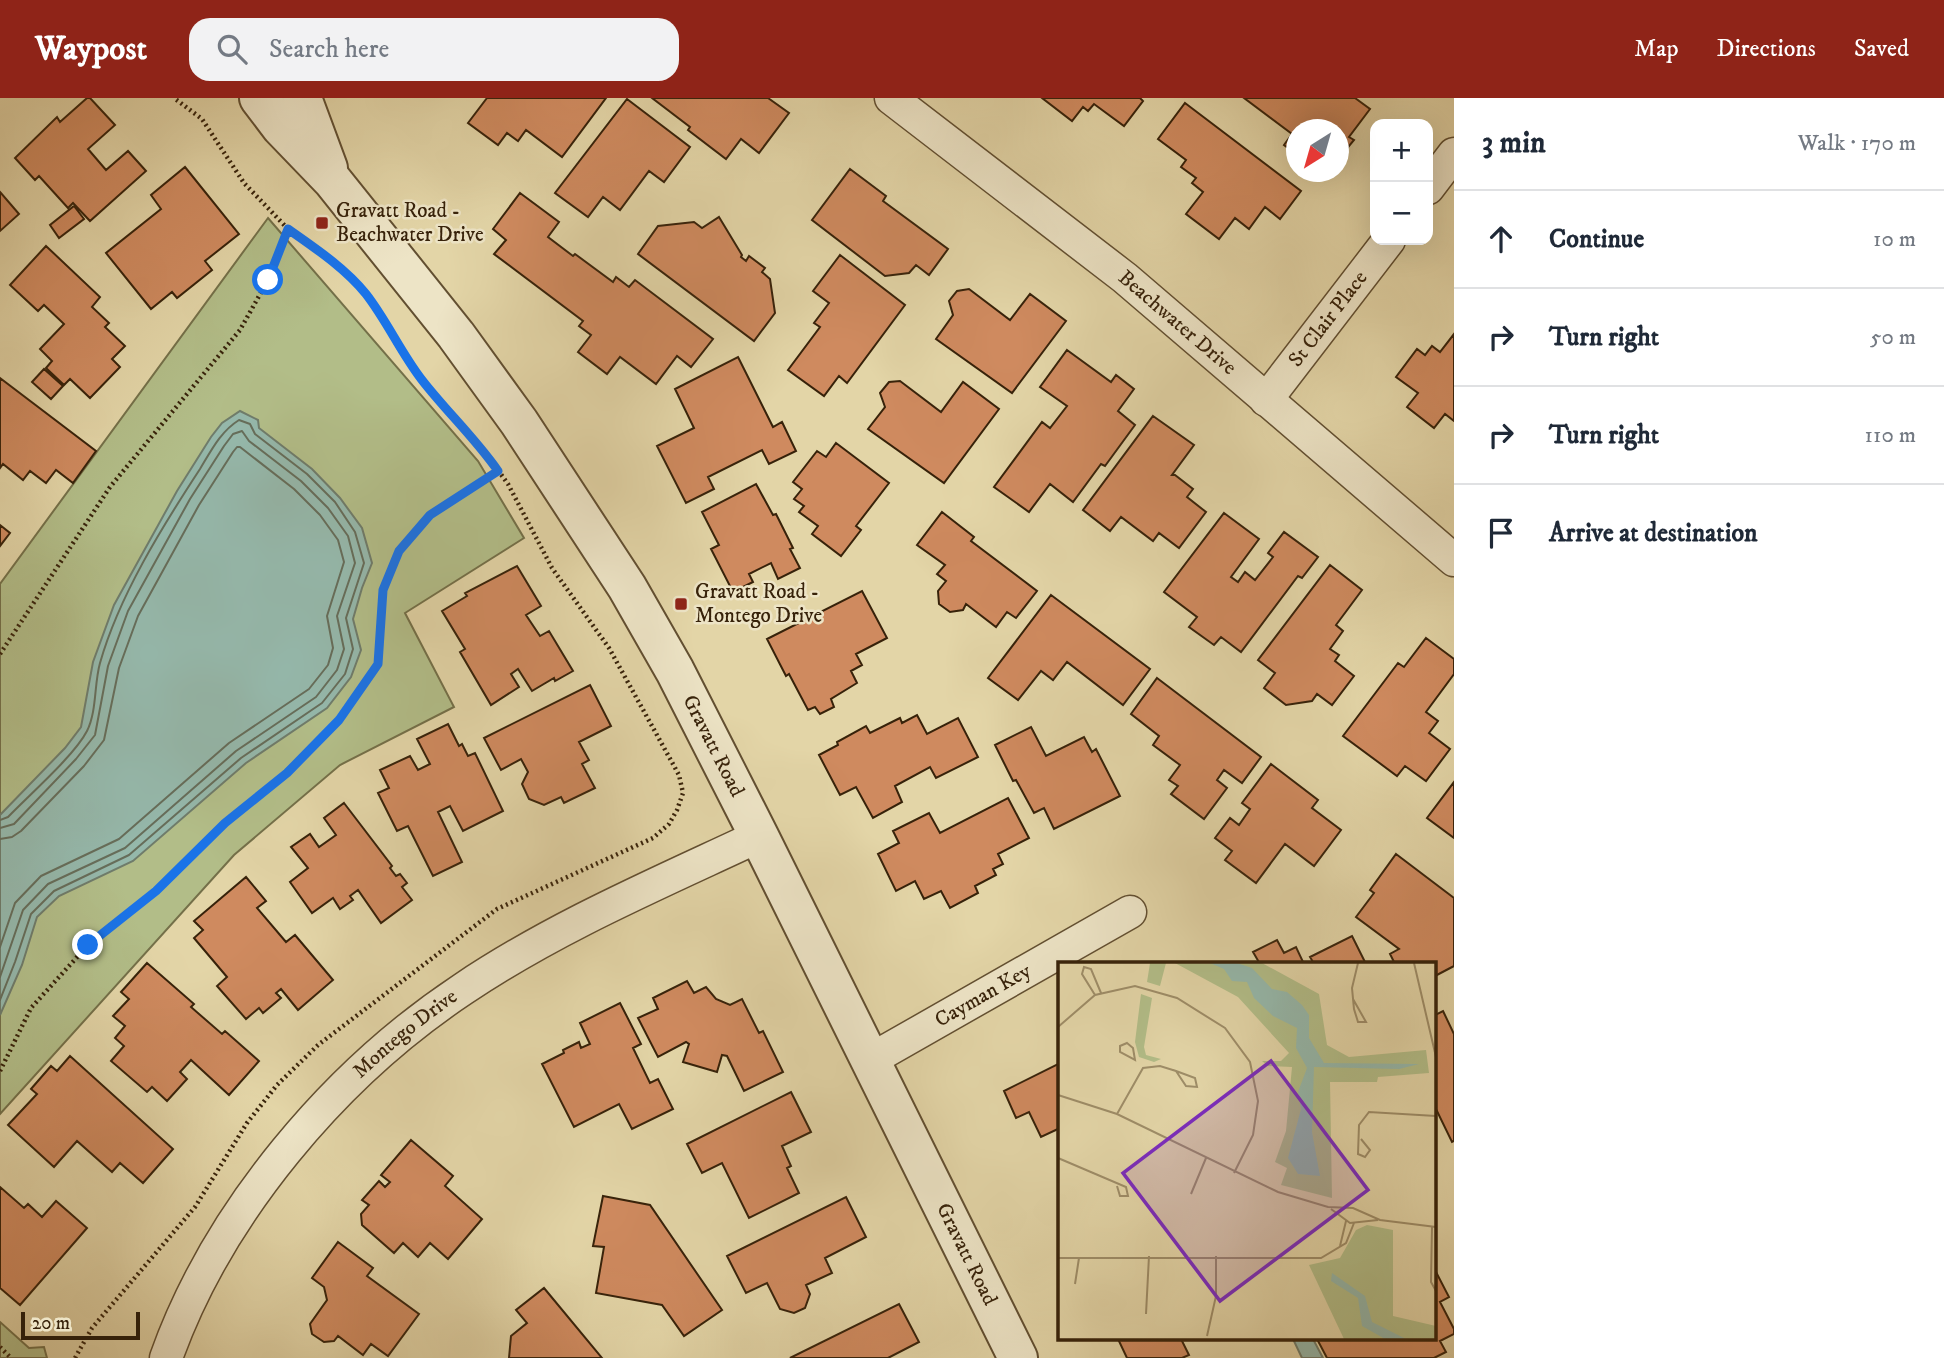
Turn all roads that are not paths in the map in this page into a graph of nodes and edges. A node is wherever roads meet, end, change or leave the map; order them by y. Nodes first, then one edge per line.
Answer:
1 (259, 98) edge
2 (302, 98) edge
3 (891, 98) edge
4 (1454, 154) edge
5 (332, 180) junction
6 (1433, 182) edge
7 (1385, 245) edge
8 (1266, 401) junction
9 (1454, 560) edge
10 (759, 836) junction
11 (1130, 912) dead end
12 (870, 1060) junction
13 (166, 1358) edge
14 (1017, 1358) edge

1 - 5 street, Gravatt Road
2 - 5 street, Gravatt Road
3 - 8 street, Beachwater Drive
4 - 6 street
5 - 10 street, Gravatt Road
7 - 8 street, St Clair Place
8 - 9 street, Beachwater Drive
10 - 12 street, Gravatt Road
10 - 13 street, Montego Drive
11 - 12 street, Cayman Key
12 - 14 street, Gravatt Road

